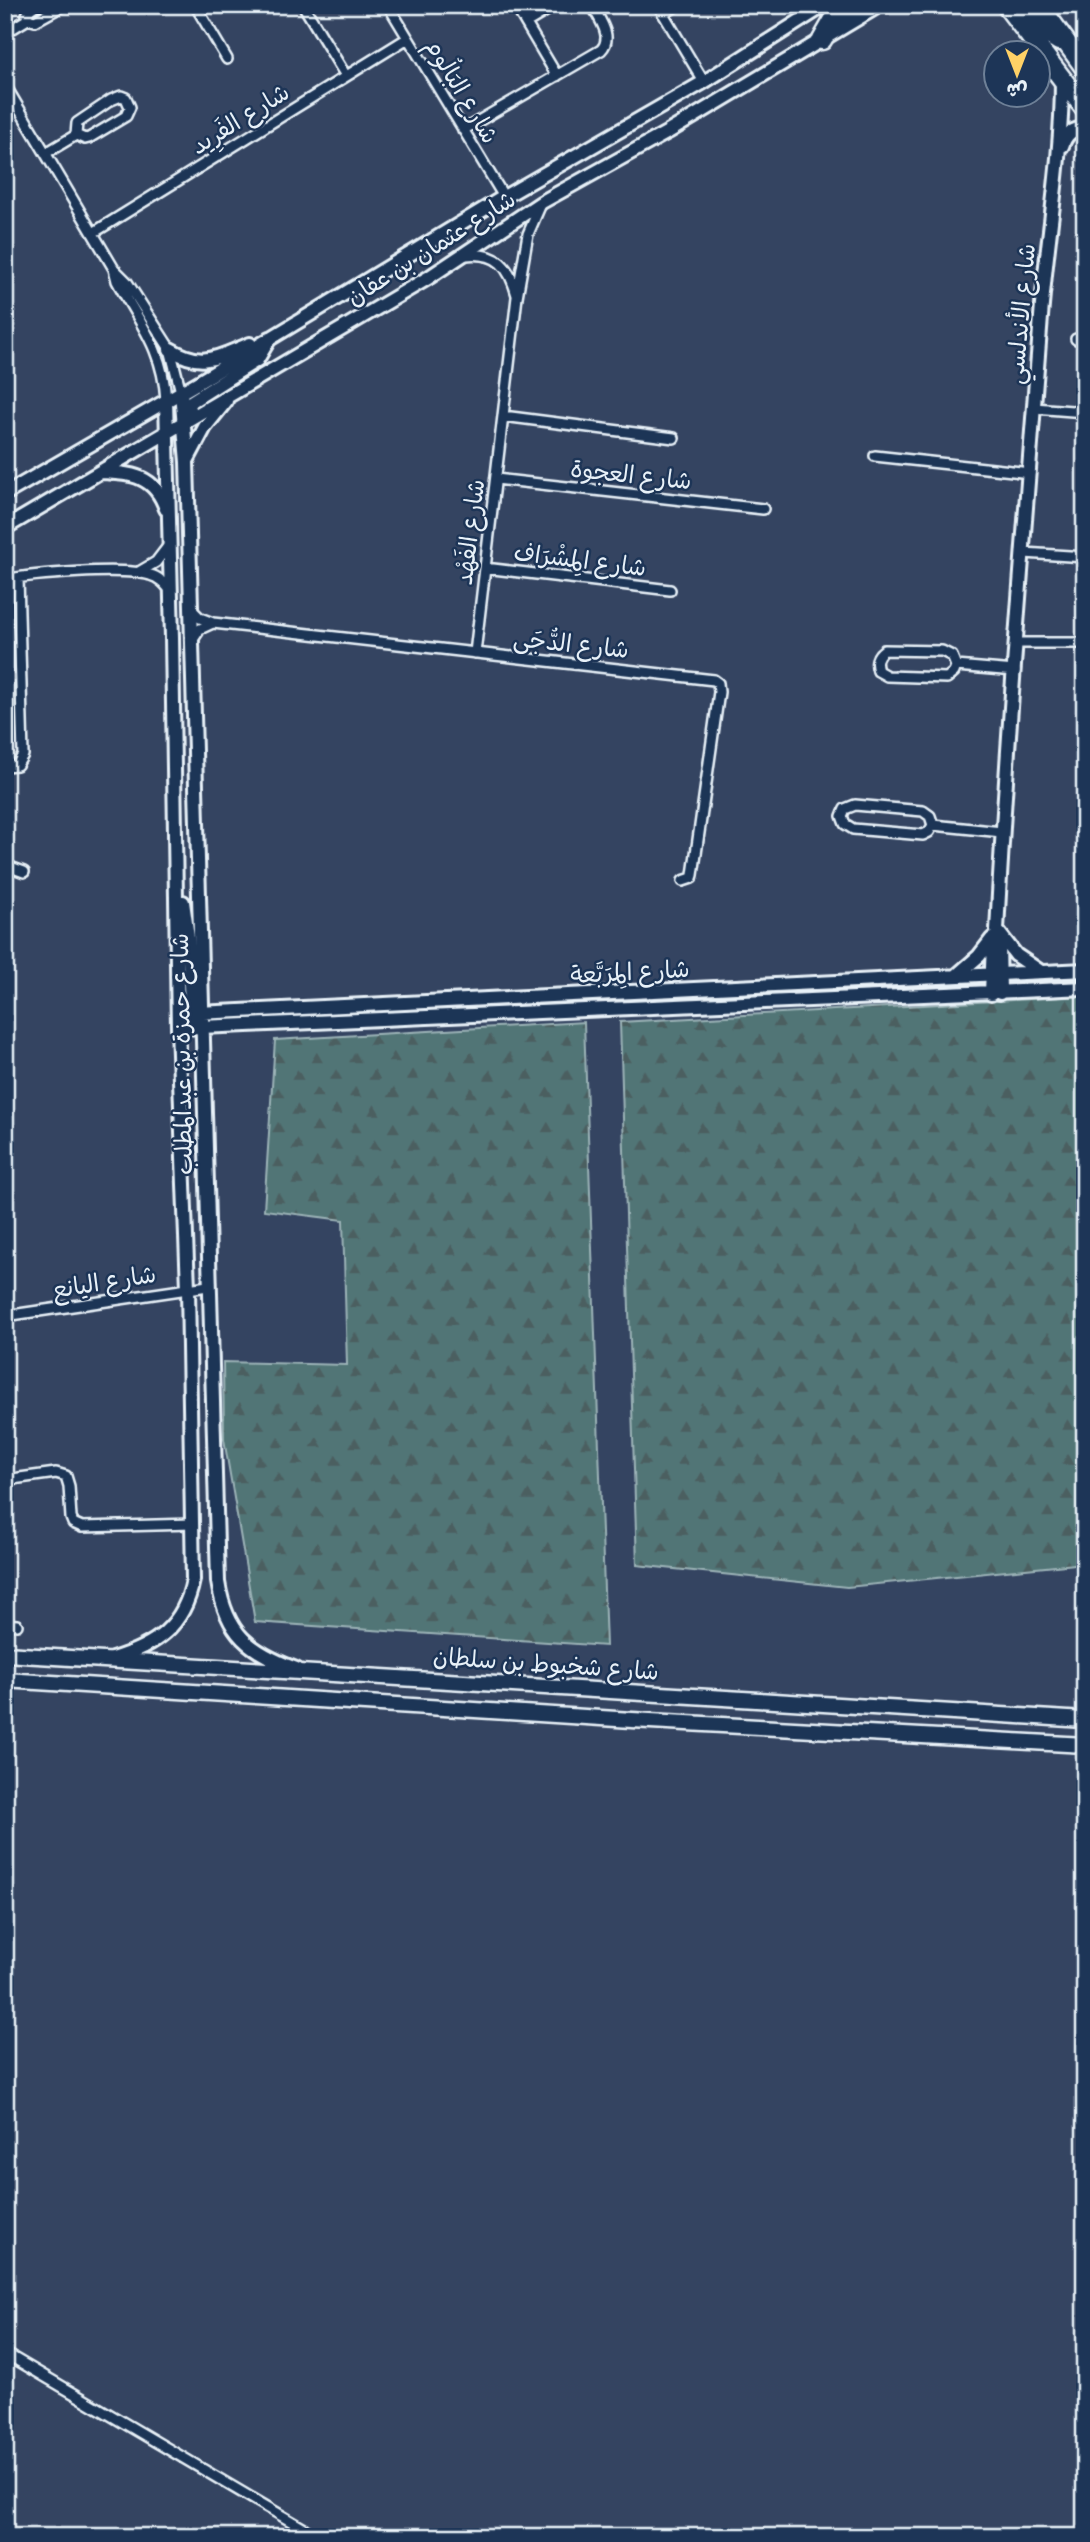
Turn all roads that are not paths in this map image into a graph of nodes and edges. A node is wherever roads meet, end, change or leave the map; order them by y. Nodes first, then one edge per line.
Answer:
1 (36, 5) edge
2 (64, 5) edge
3 (195, 5) edge
4 (303, 5) edge
5 (388, 5) edge
6 (515, 5) edge
7 (556, 5) edge
8 (592, 5) edge
9 (678, 5) edge
10 (825, 5) edge
11 (853, 5) edge
12 (880, 5) edge
13 (1039, 5) edge
14 (1011, 6) edge
15 (660, 10) edge
16 (28, 19) junction
17 (526, 23) junction
18 (5, 33) edge
19 (408, 38) junction
20 (822, 40) junction
21 (1068, 46) junction
22 (227, 59) dead end
23 (1085, 68) edge
24 (346, 76) junction
25 (557, 76) junction
26 (1062, 80) junction
27 (704, 82) junction
28 (5, 85) edge
29 (1085, 109) edge
30 (1085, 128) edge
31 (463, 130) junction
32 (76, 135) junction
33 (46, 153) junction
34 (1057, 160) junction
35 (504, 197) junction
36 (542, 202) junction
37 (93, 233) junction
38 (461, 255) junction
39 (114, 269) junction
40 (517, 297) junction
41 (271, 338) junction
42 (170, 349) junction
43 (234, 391) junction
44 (181, 392) junction
45 (166, 400) junction
46 (1034, 408) junction
47 (1085, 412) edge
48 (503, 416) junction
49 (189, 419) junction
50 (167, 431) junction
51 (674, 438) dead end
52 (875, 456) dead end
53 (187, 462) junction
54 (99, 472) junction
55 (1030, 473) junction
56 (496, 479) junction
57 (5, 494) edge
58 (763, 509) dead end
59 (168, 514) junction
60 (5, 528) edge
61 (169, 545) junction
62 (1024, 552) junction
63 (1085, 556) edge
64 (485, 568) junction
65 (138, 573) junction
66 (18, 578) junction
67 (5, 580) edge
68 (670, 590) dead end
69 (171, 592) junction
70 (191, 609) junction
71 (213, 623) junction
72 (192, 640) junction
73 (1017, 643) junction
74 (1085, 643) edge
75 (475, 653) junction
76 (956, 666) junction
77 (1015, 671) junction
78 (5, 766) edge
79 (933, 825) junction
80 (1002, 832) junction
81 (5, 865) edge
82 (176, 871) junction
83 (24, 872) dead end
84 (683, 881) dead end
85 (997, 930) junction
86 (1085, 970) edge
87 (1043, 973) junction
88 (995, 975) junction
89 (955, 977) junction
90 (1085, 988) edge
91 (995, 993) junction
92 (197, 1013) junction
93 (178, 1014) junction
94 (178, 1028) junction
95 (202, 1029) junction
96 (208, 1286) junction
97 (188, 1288) junction
98 (5, 1317) edge
99 (5, 1480) edge
100 (193, 1524) junction
101 (5, 1624) edge
102 (17, 1625) dead end
103 (5, 1654) edge
104 (111, 1660) junction
105 (303, 1671) junction
106 (5, 1680) edge
107 (1085, 1720) edge
108 (1085, 1745) edge
109 (5, 2353) edge
110 (318, 2537) edge

1 - 16 street
2 - 16 street
3 - 22 street
4 - 24 street
5 - 19 street, شارع البَالُوم
6 - 17 street
7 - 17 street
8 - 25 street
9 - 15 street
10 - 27 street, شارع عثمان بن عفان
11 - 20 highway
12 - 20 street, شارع عثمان بن عفان
13 - 21 highway
14 - 21 highway
14 - 26 highway
15 - 27 street
16 - 18 street
17 - 25 street
19 - 24 street, شارع الفَرِيد
19 - 31 street, شارع البَالُوم
20 - 36 street, شارع عثمان بن عفان
21 - 23 highway
24 - 37 street, شارع الفَرِيد
25 - 31 street
26 - 29 highway
26 - 34 street, شارع الأندلسي
27 - 35 street, شارع عثمان بن عفان
28 - 33 street
30 - 34 street, شارع الأندلسي
31 - 35 street, شارع البَالُوم
32 - 32 street
32 - 33 street
33 - 37 street
34 - 46 street, شارع الأندلسي
35 - 41 street, شارع عثمان بن عفان
36 - 38 street, شارع عثمان بن عفان
36 - 40 street, شارع الفَهْد
37 - 39 street
38 - 40 street
38 - 43 street, شارع عثمان بن عفان
39 - 42 street
39 - 45 street
40 - 48 street, شارع الفَهْد
41 - 42 street
41 - 44 street, شارع عثمان بن عفان
41 - 49 street
42 - 44 street
43 - 49 street, شارع عثمان بن عفان
43 - 53 street
44 - 45 street, شارع عثمان بن عفان
44 - 49 street, شارع حمزة بن عبدالمطلب
45 - 50 street, شارع حمزة بن عبدالمطلب
45 - 57 street, شارع عثمان بن عفان
46 - 47 street
46 - 55 street, شارع الأندلسي
48 - 51 street
48 - 56 street, شارع الفَهْد
49 - 50 street, شارع عثمان بن عفان
49 - 53 street, شارع حمزة بن عبدالمطلب
50 - 54 street, شارع عثمان بن عفان
50 - 59 street, شارع حمزة بن عبدالمطلب
52 - 55 street
53 - 70 street, شارع حمزة بن عبدالمطلب
54 - 59 street
54 - 60 street, شارع عثمان بن عفان
55 - 62 street, شارع الأندلسي
56 - 58 street, شارع العجوة
56 - 64 street, شارع الفَهْد
59 - 61 street, شارع حمزة بن عبدالمطلب
61 - 65 street
61 - 69 street, شارع حمزة بن عبدالمطلب
62 - 63 street
62 - 73 street, شارع الأندلسي
64 - 68 street, شارع المِشْرَاف
64 - 75 street, شارع الفَهْد
65 - 66 street
65 - 69 street
66 - 67 street
66 - 78 street
69 - 82 street, شارع حمزة بن عبدالمطلب
70 - 71 street, شارع الدُّجَى
70 - 72 street, شارع حمزة بن عبدالمطلب
71 - 72 street
71 - 75 street, شارع الدُّجَى
72 - 92 street, شارع حمزة بن عبدالمطلب
73 - 74 street
73 - 77 street, شارع الأندلسي
75 - 84 street, شارع الدُّجَى
76 - 76 street
76 - 77 street
77 - 80 street, شارع الأندلسي
79 - 79 street
79 - 80 street
80 - 85 street, شارع الأندلسي
81 - 83 street
82 - 92 street
82 - 93 street, شارع حمزة بن عبدالمطلب
85 - 87 street
85 - 88 street, شارع الأندلسي
85 - 89 street
86 - 87 street, شارع المِرَبَّعة
87 - 88 street, شارع المِرَبَّعة
88 - 89 street, شارع المِرَبَّعة
88 - 91 street, شارع الأندلسي
89 - 92 street, شارع المِرَبَّعة
90 - 91 street, شارع المِرَبَّعة
91 - 95 street, شارع المِرَبَّعة
92 - 93 street, شارع المِرَبَّعة
92 - 95 street, شارع حمزة بن عبدالمطلب
93 - 94 street, شارع حمزة بن عبدالمطلب
94 - 95 street, شارع المِرَبَّعة
94 - 97 street, شارع حمزة بن عبدالمطلب
95 - 96 street, شارع حمزة بن عبدالمطلب
96 - 97 street, شارع اليانع
96 - 105 street, شارع حمزة بن عبدالمطلب
97 - 98 street, شارع اليانع
97 - 100 street, شارع حمزة بن عبدالمطلب
99 - 100 street
100 - 104 street, شارع حمزة بن عبدالمطلب
101 - 102 street
103 - 104 main road, شارع شخبوط بن سلطان
104 - 105 main road, شارع شخبوط بن سلطان
105 - 107 main road, شارع شخبوط بن سلطان
106 - 108 main road, شارع شخبوط بن سلطان
109 - 110 street

